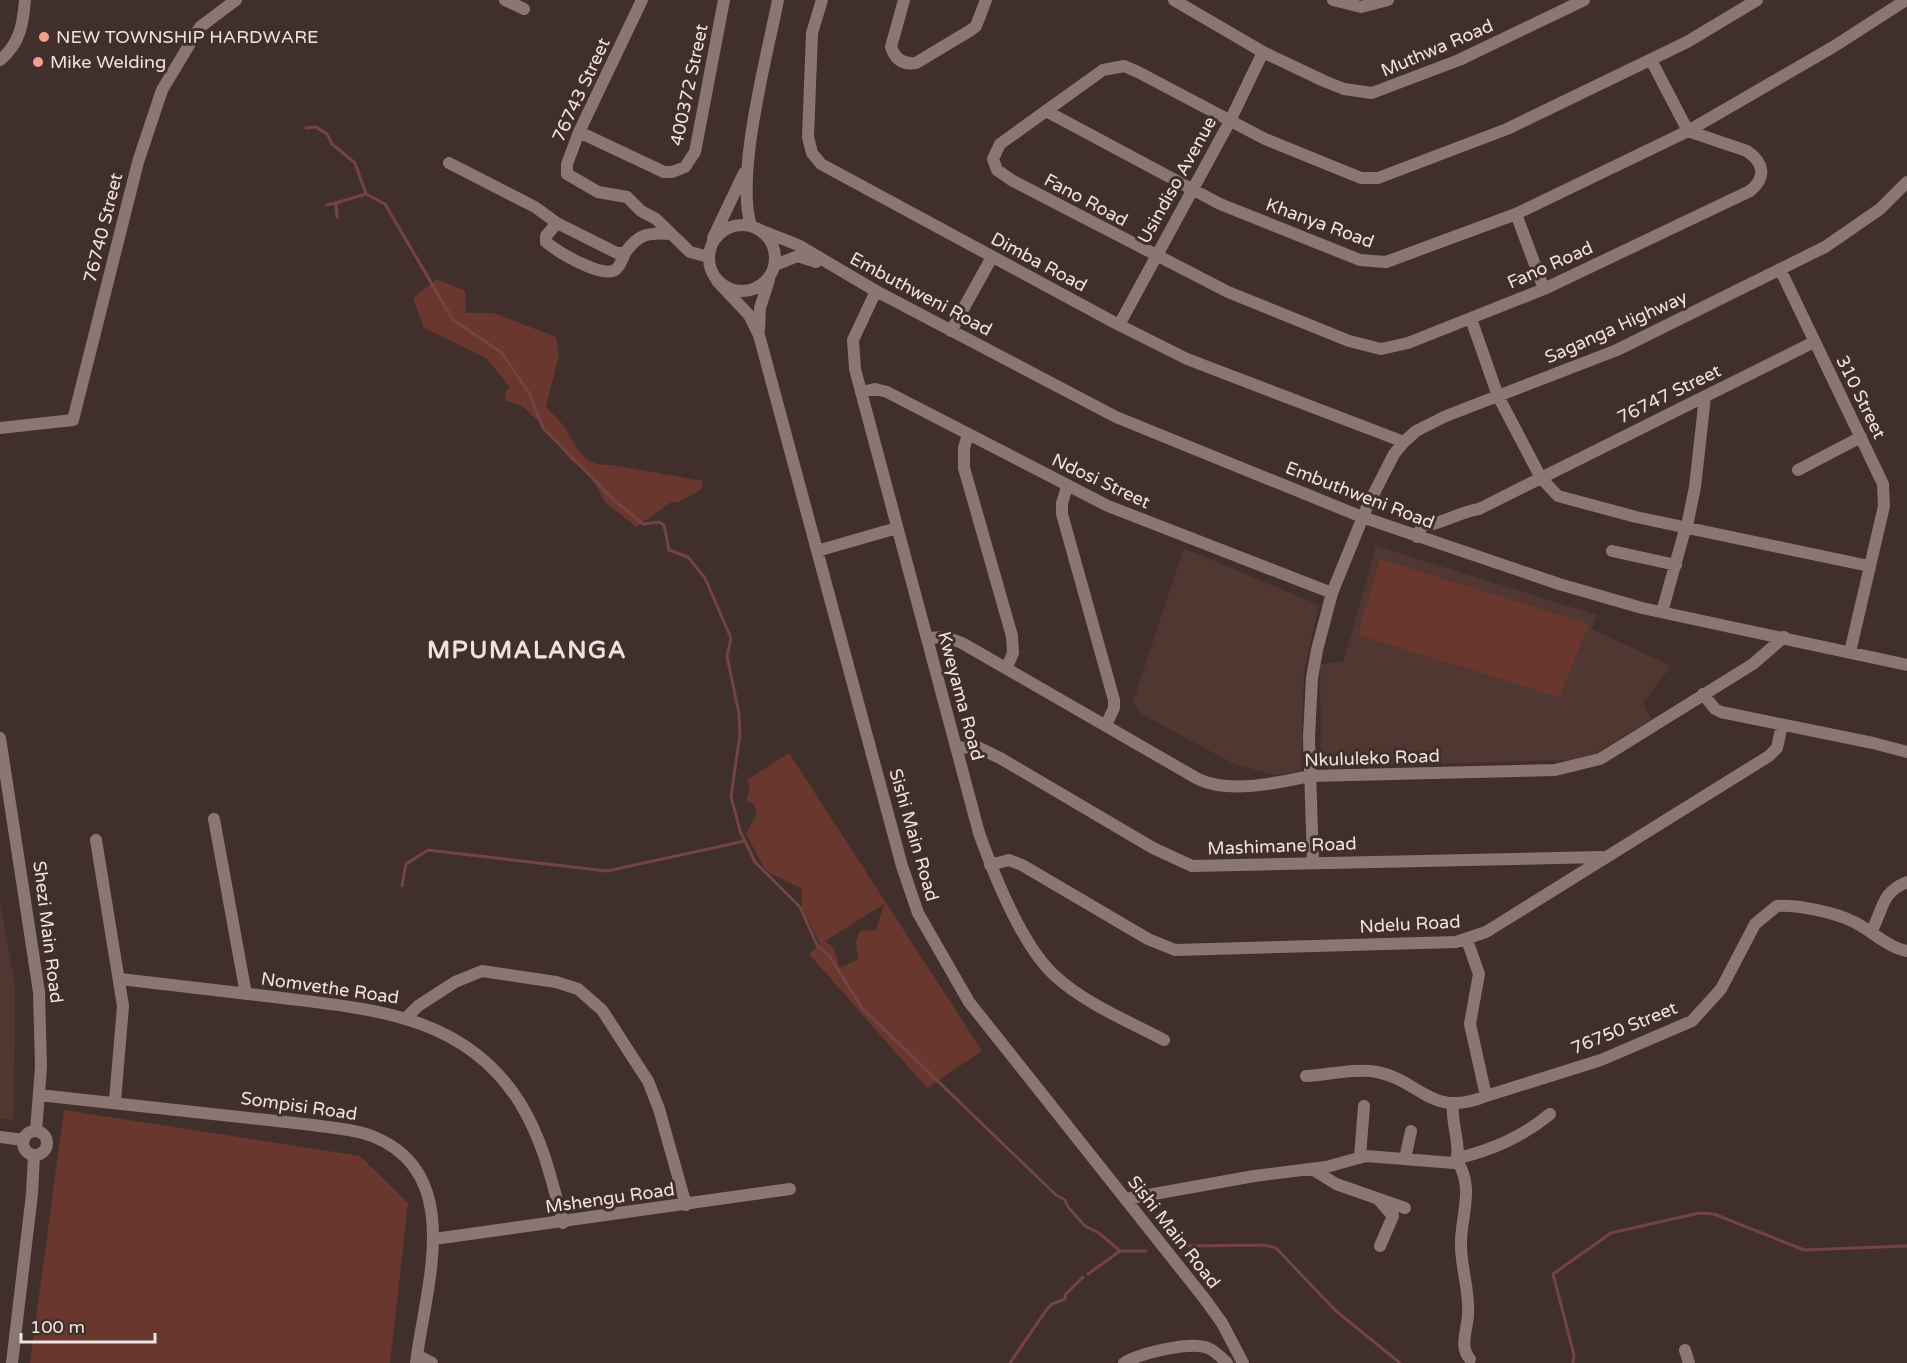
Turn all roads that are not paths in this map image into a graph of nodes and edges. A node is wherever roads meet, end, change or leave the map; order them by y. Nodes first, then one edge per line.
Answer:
1 (26, 0) edge
2 (236, 0) edge
3 (505, 0) edge
4 (642, 0) edge
5 (724, 0) edge
6 (778, 0) edge
7 (822, 0) edge
8 (904, 0) edge
9 (986, 0) edge
10 (1174, 0) edge
11 (1334, 0) edge
12 (1388, 0) edge
13 (1584, 0) edge
14 (1757, 0) edge
15 (1906, 0) edge
16 (524, 9) dead end
17 (1263, 52) junction
18 (0, 60) edge
19 (1651, 60) junction
20 (1046, 111) junction
21 (1230, 121) junction
22 (1688, 131) junction
23 (579, 132) junction
24 (749, 158) junction
25 (449, 163) dead end
26 (1907, 182) edge
27 (1191, 189) junction
28 (1516, 214) junction
29 (556, 223) junction
30 (755, 228) junction
31 (671, 234) junction
32 (712, 243) junction
33 (625, 253) junction
34 (709, 257) junction
35 (992, 257) junction
36 (1155, 257) junction
37 (834, 268) junction
38 (1780, 269) junction
39 (772, 271) junction
40 (717, 281) junction
41 (1544, 289) junction
42 (876, 291) junction
43 (1471, 319) junction
44 (1119, 325) junction
45 (951, 331) junction
46 (759, 334) junction
47 (1814, 342) junction
48 (861, 392) junction
49 (1498, 396) junction
50 (1705, 397) junction
51 (0, 428) edge
52 (968, 434) junction
53 (1861, 437) junction
54 (1404, 442) junction
55 (1798, 470) dead end
56 (1541, 478) junction
57 (1067, 487) junction
58 (1362, 517) junction
59 (1687, 526) junction
60 (897, 528) junction
61 (1417, 537) junction
62 (817, 551) junction
63 (1612, 551) dead end
64 (1676, 565) junction
65 (1869, 566) junction
66 (1332, 593) junction
67 (1662, 612) junction
68 (1784, 637) junction
69 (927, 638) junction
70 (1850, 652) junction
71 (1907, 665) edge
72 (1007, 667) junction
73 (1703, 694) junction
74 (1106, 725) junction
75 (1782, 725) junction
76 (0, 738) edge
77 (957, 748) junction
78 (1907, 752) edge
79 (1310, 776) junction
80 (214, 819) dead end
81 (96, 840) dead end
82 (1604, 857) junction
83 (1313, 863) junction
84 (990, 865) junction
85 (1907, 882) edge
86 (1871, 932) junction
87 (1467, 940) junction
88 (1907, 951) edge
89 (120, 979) junction
90 (246, 994) junction
91 (406, 1018) junction
92 (1164, 1040) dead end
93 (1306, 1076) dead end
94 (39, 1095) junction
95 (1486, 1096) junction
96 (115, 1101) junction
97 (1453, 1103) junction
98 (1364, 1106) dead end
99 (1550, 1114) dead end
100 (36, 1131) junction
101 (1411, 1131) dead end
102 (0, 1137) edge
103 (24, 1140) junction
104 (34, 1155) junction
105 (1360, 1157) junction
106 (1405, 1159) junction
107 (1458, 1159) junction
108 (1312, 1169) junction
109 (790, 1189) dead end
110 (1126, 1199) junction
111 (1377, 1199) junction
112 (686, 1205) junction
113 (1405, 1208) dead end
114 (563, 1223) junction
115 (434, 1239) junction
116 (1380, 1246) dead end
117 (1685, 1350) dead end
118 (417, 1359) edge
119 (1470, 1359) dead end
120 (12, 1363) edge
121 (432, 1363) edge
122 (1124, 1363) edge
123 (1227, 1363) edge
124 (1243, 1363) edge
125 (1689, 1363) edge

1 - 18 street
2 - 51 street, 76740 Street
3 - 16 street
4 - 23 street, 76743 Street
5 - 23 street, 400372 Street
6 - 24 street
7 - 35 street, Dimba Road
8 - 9 street
10 - 17 street, Muthwa Road
11 - 12 street
13 - 17 street, Muthwa Road
14 - 19 street, Fano Road
15 - 22 street, Khanya Road
17 - 21 street, Usindiso Avenue
19 - 21 street, Fano Road
19 - 22 street
20 - 21 street, Fano Road
20 - 27 street, Khanya Road
20 - 36 street, Fano Road
21 - 27 street, Usindiso Avenue
22 - 28 street, Khanya Road
22 - 41 street, Fano Road
23 - 31 street, 76743 Street
24 - 30 street
24 - 32 street
25 - 29 street
26 - 38 street, Saganga Highway
27 - 28 street, Khanya Road
27 - 36 street, Usindiso Avenue
28 - 41 street
29 - 33 street
29 - 33 street
30 - 32 street
30 - 37 street, Embuthweni Road
30 - 39 street
31 - 33 street
31 - 34 street, 76743 Street
32 - 34 street
34 - 40 street
35 - 44 street, Dimba Road
35 - 45 street
36 - 43 street, Fano Road
36 - 44 street, Usindiso Avenue
37 - 39 street, Embuthweni Road
37 - 42 street, Embuthweni Road
38 - 47 street, 310 Street
38 - 49 street, Saganga Highway
39 - 40 street
39 - 46 street, Sishi Main Road
40 - 46 street, Sishi Main Road
41 - 43 street, Fano Road
42 - 45 street, Embuthweni Road
42 - 48 street, Kweyama Road
43 - 49 street
44 - 54 street, Dimba Road
45 - 58 street, Embuthweni Road
46 - 62 street, Sishi Main Road
47 - 50 street, 76747 Street
47 - 53 street, 310 Street
48 - 52 street, Ndosi Street
48 - 60 street, Kweyama Road
49 - 54 street, Saganga Highway
49 - 56 street
50 - 56 street, 76747 Street
50 - 59 street
52 - 57 street, Ndosi Street
52 - 72 street
53 - 55 street
53 - 65 street, 310 Street
54 - 58 street, Saganga Highway
56 - 59 street
56 - 61 street, 76747 Street
57 - 66 street, Ndosi Street
57 - 74 street
58 - 61 street, Embuthweni Road
58 - 66 street, Saganga Highway
59 - 64 street
59 - 65 street
60 - 62 street
60 - 69 street, Kweyama Road
61 - 67 street, Embuthweni Road
62 - 110 street, Sishi Main Road
63 - 64 street
64 - 67 street
65 - 70 street, 310 Street
66 - 79 street, Saganga Highway
67 - 68 street, Embuthweni Road
68 - 70 street, Embuthweni Road
68 - 73 street, Nkululeko Road
69 - 72 street, Nkululeko Road
69 - 77 street, Kweyama Road
70 - 71 street, Embuthweni Road
72 - 74 street, Nkululeko Road
73 - 75 street
73 - 79 street, Nkululeko Road
74 - 79 street, Nkululeko Road
75 - 78 street
75 - 82 street, Ndelu Road
76 - 94 street, Shezi Main Road
77 - 83 street, Mashimane Road
77 - 84 street, Kweyama Road
79 - 83 street, Saganga Highway
80 - 90 street
81 - 89 street
82 - 83 street, Mashimane Road
82 - 87 street, Ndelu Road
84 - 87 street, Ndelu Road
84 - 92 street, Kweyama Road
85 - 86 street
86 - 88 street, 76750 Street
86 - 95 street, 76750 Street
87 - 95 street
89 - 90 street, Nomvethe Road
89 - 96 street
90 - 91 street, Nomvethe Road
91 - 112 street
91 - 114 street, Nomvethe Road
93 - 97 street
94 - 96 street, Sompisi Road
94 - 100 street, Shezi Main Road
95 - 97 street, 76750 Street
96 - 115 street, Sompisi Road
97 - 107 street
98 - 105 street
99 - 107 street
100 - 103 street
100 - 104 street
101 - 106 street
102 - 103 street
103 - 104 street
104 - 120 street
105 - 106 street
105 - 108 street
106 - 107 street
107 - 119 street
108 - 110 street
108 - 111 street
109 - 112 street, Mshengu Road
110 - 124 street, Sishi Main Road
111 - 113 street
111 - 116 street
112 - 114 street, Mshengu Road
114 - 115 street, Mshengu Road
115 - 118 street, Sompisi Road
117 - 125 street
118 - 121 street
122 - 123 street

